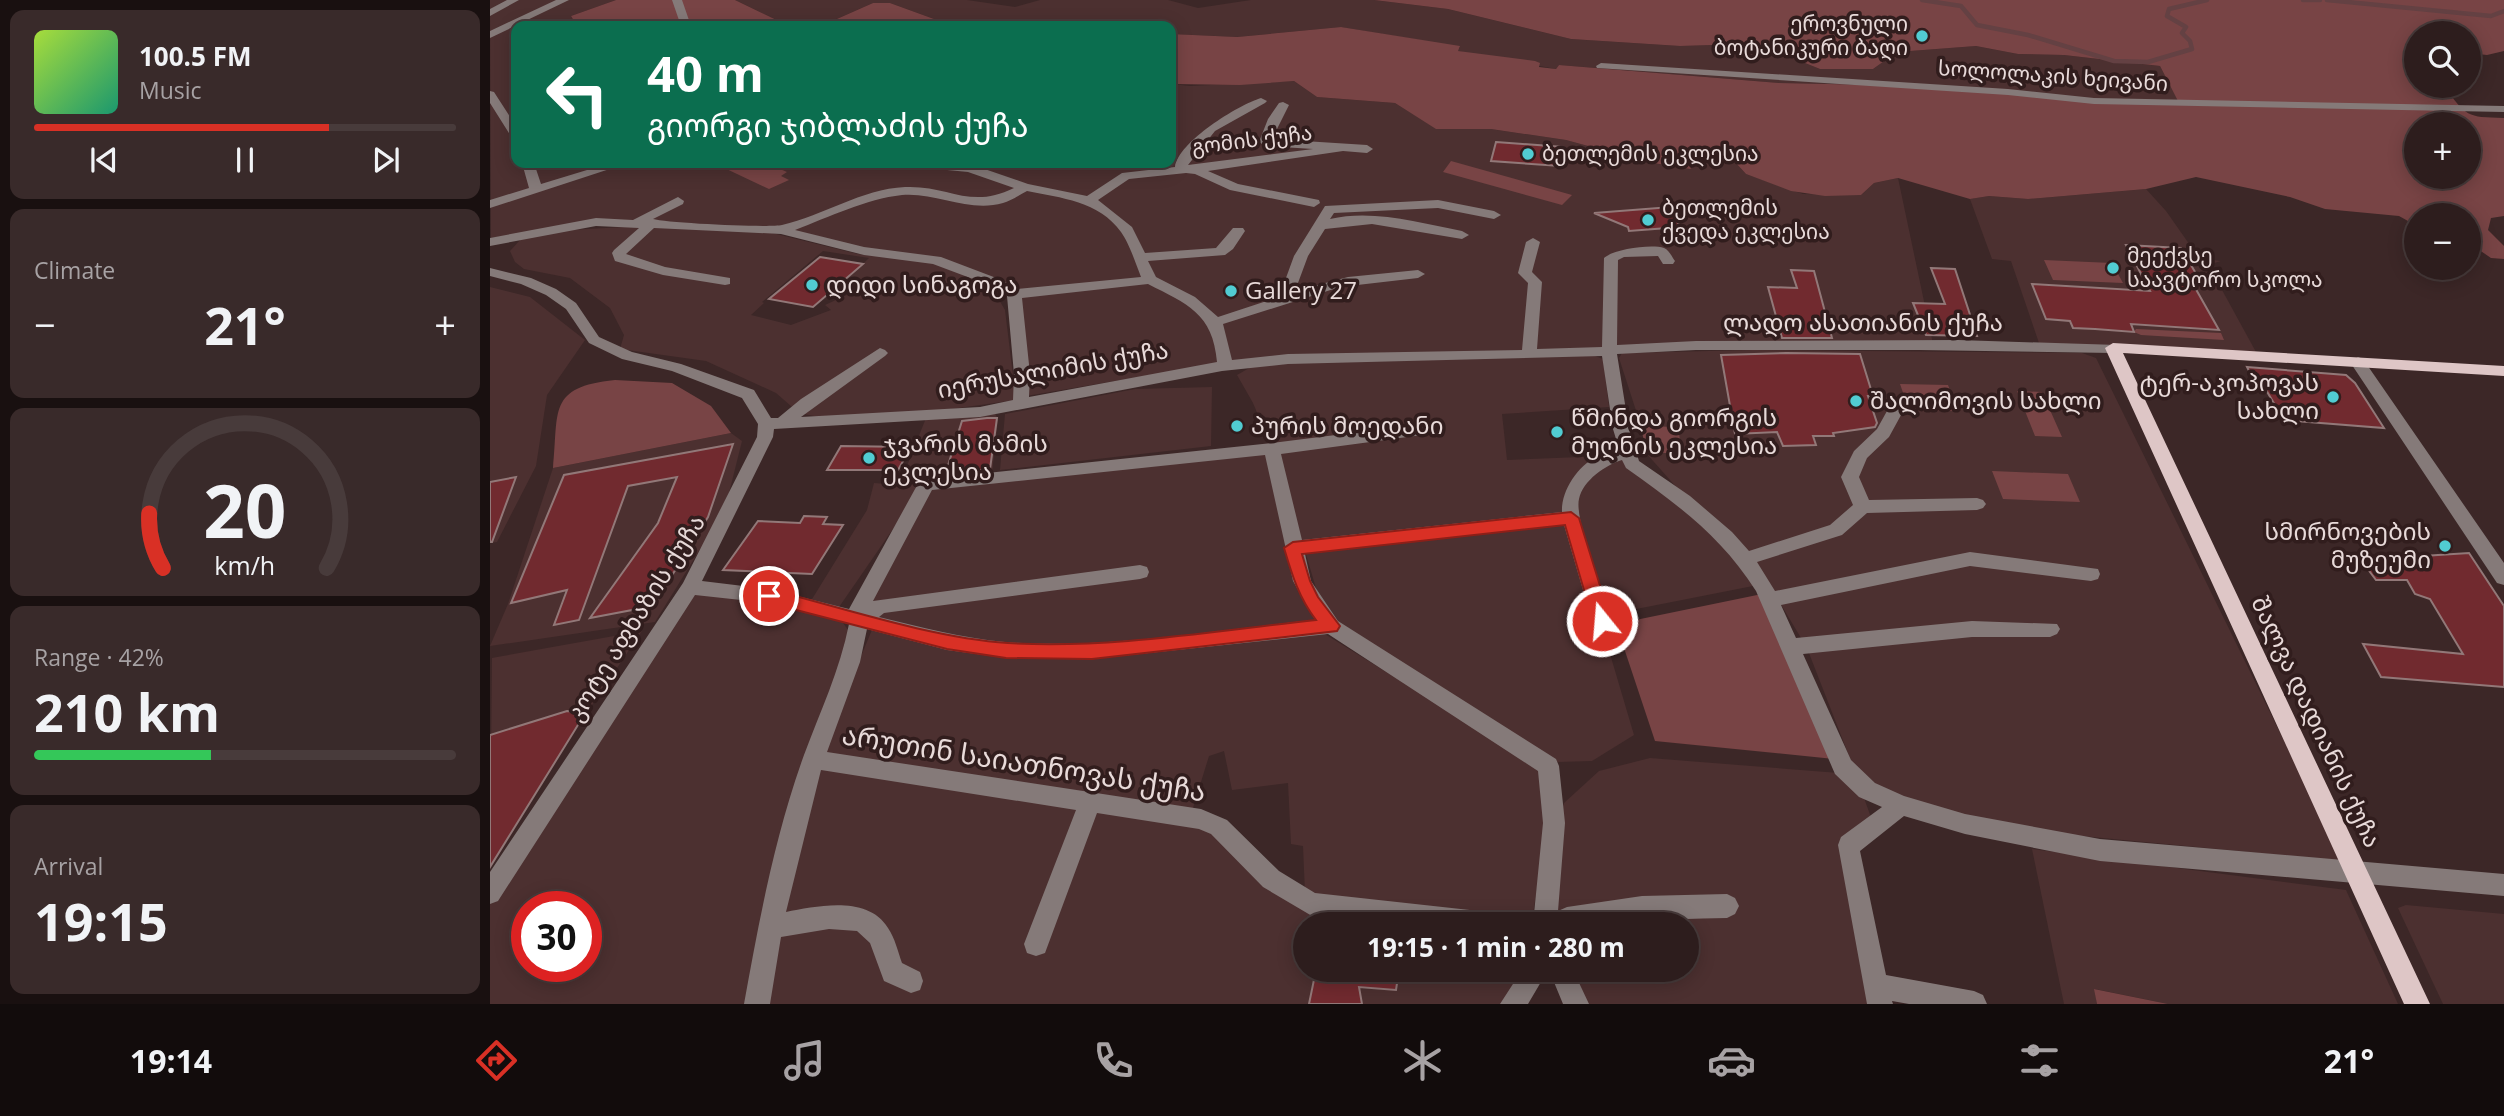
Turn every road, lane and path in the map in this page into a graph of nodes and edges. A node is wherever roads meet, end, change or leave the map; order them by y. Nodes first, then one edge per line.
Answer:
1 (514, 0) edge
2 (564, 0) edge
3 (677, 0) edge
4 (492, 10) edge
5 (520, 21) edge
6 (684, 21) edge
7 (511, 25) edge
8 (490, 35) edge
9 (1601, 66) dead end
10 (490, 94) edge
11 (1261, 101) dead end
12 (1283, 105) dead end
13 (2504, 109) edge
14 (511, 127) edge
15 (1347, 148) junction
16 (1367, 149) dead end
17 (529, 168) edge
18 (606, 168) edge
19 (970, 168) edge
20 (1165, 168) edge
21 (1176, 168) edge
22 (1175, 169) junction
23 (1025, 187) junction
24 (536, 190) junction
25 (876, 197) junction
26 (1089, 200) junction
27 (678, 201) dead end
28 (490, 204) edge
29 (1314, 204) dead end
30 (983, 215) dead end
31 (1494, 215) dead end
32 (645, 222) junction
33 (1319, 226) junction
34 (781, 230) junction
35 (1238, 231) dead end
36 (1462, 235) dead end
37 (490, 242) edge
38 (1533, 242) dead end
39 (1138, 258) junction
40 (1668, 261) dead end
41 (490, 272) edge
42 (1418, 274) dead end
43 (1150, 280) junction
44 (725, 281) dead end
45 (1014, 295) junction
46 (1285, 299) junction
47 (1215, 322) junction
48 (2113, 348) junction
49 (1609, 350) junction
50 (880, 353) dead end
51 (1530, 354) junction
52 (2358, 362) junction
53 (1222, 366) junction
54 (2504, 371) edge
55 (1021, 405) junction
56 (1898, 406) dead end
57 (774, 424) junction
58 (1431, 429) dead end
59 (1272, 449) junction
60 (1627, 453) junction
61 (1977, 504) dead end
62 (1863, 508) junction
63 (1571, 518) junction
64 (1293, 548) junction
65 (1745, 559) junction
66 (1140, 572) dead end
67 (2091, 574) dead end
68 (2504, 578) edge
69 (690, 587) junction
70 (1769, 600) junction
71 (860, 619) junction
72 (1602, 621) dead end
73 (1331, 626) junction
74 (2050, 629) dead end
75 (1790, 647) junction
76 (813, 759) junction
77 (1090, 803) junction
78 (1901, 805) junction
79 (2356, 871) junction
80 (2504, 885) edge
81 (490, 893) edge
82 (1727, 906) dead end
83 (1382, 912) edge
84 (1546, 912) edge
85 (1615, 912) edge
86 (770, 927) junction
87 (1036, 944) dead end
88 (911, 981) dead end
89 (1528, 982) edge
90 (1566, 982) edge
91 (1878, 995) edge
92 (757, 1004) edge
93 (1513, 1004) edge
94 (1576, 1004) edge
95 (1975, 1004) edge
96 (2417, 1004) edge

1 - 4 street
2 - 5 street
3 - 6 street
7 - 8 street
9 - 13 street, სოლოლაკის ხეივანი
10 - 14 street
11 - 21 street
12 - 15 street, გომის ქუჩა
15 - 16 street
15 - 22 street, გომის ქუჩა
17 - 24 street
18 - 24 street
19 - 23 street
20 - 22 street, გომის ქუჩა
22 - 26 street, გომის ქუჩა
22 - 29 street
23 - 25 street
23 - 26 street
24 - 28 street
25 - 30 street
25 - 34 street
26 - 39 street
27 - 32 street
31 - 33 street
32 - 34 street
32 - 37 street
32 - 44 street
33 - 36 street
33 - 46 street
34 - 45 street
35 - 39 street
38 - 51 street
39 - 43 street
40 - 49 street
41 - 57 street
42 - 46 street
43 - 45 street
43 - 47 street
45 - 55 street
46 - 47 street
47 - 53 street
48 - 49 street, ლადო ასათიანის ქუჩა
48 - 52 main road, ლადო ასათიანის ქუჩა
48 - 79 main road, შალვა დადიანის ქუჩა
49 - 51 street, ლადო ასათიანის ქუჩა
49 - 60 street
50 - 57 street
51 - 53 street, ლადო ასათიანის ქუჩა
52 - 54 main road, ლადო ასათიანის ქუჩა
52 - 68 street
53 - 55 street, იერუსალიმის ქუჩა
55 - 57 street, იერუსალიმის ქუჩა
56 - 62 street
57 - 69 street, კოტე აფხაზის ქუჩა
58 - 59 street
59 - 64 street
59 - 71 street
60 - 63 street
60 - 65 street
61 - 62 street
62 - 65 street
63 - 64 street
63 - 72 street
64 - 73 street
65 - 70 street
66 - 71 street
67 - 70 street
69 - 71 street
69 - 81 street, კოტე აფხაზის ქუჩა
70 - 75 street
71 - 73 street
71 - 76 street
73 - 84 street
74 - 75 street
75 - 78 street
76 - 77 street, არუთინ საიათნოვას ქუჩა
76 - 86 street
77 - 83 street, არუთინ საიათნოვას ქუჩა
77 - 87 street
78 - 79 street
78 - 91 street
79 - 80 street
79 - 96 main road, შალვა დადიანის ქუჩა
82 - 85 street
86 - 88 street
86 - 92 street
89 - 93 street
90 - 94 street
91 - 95 street

